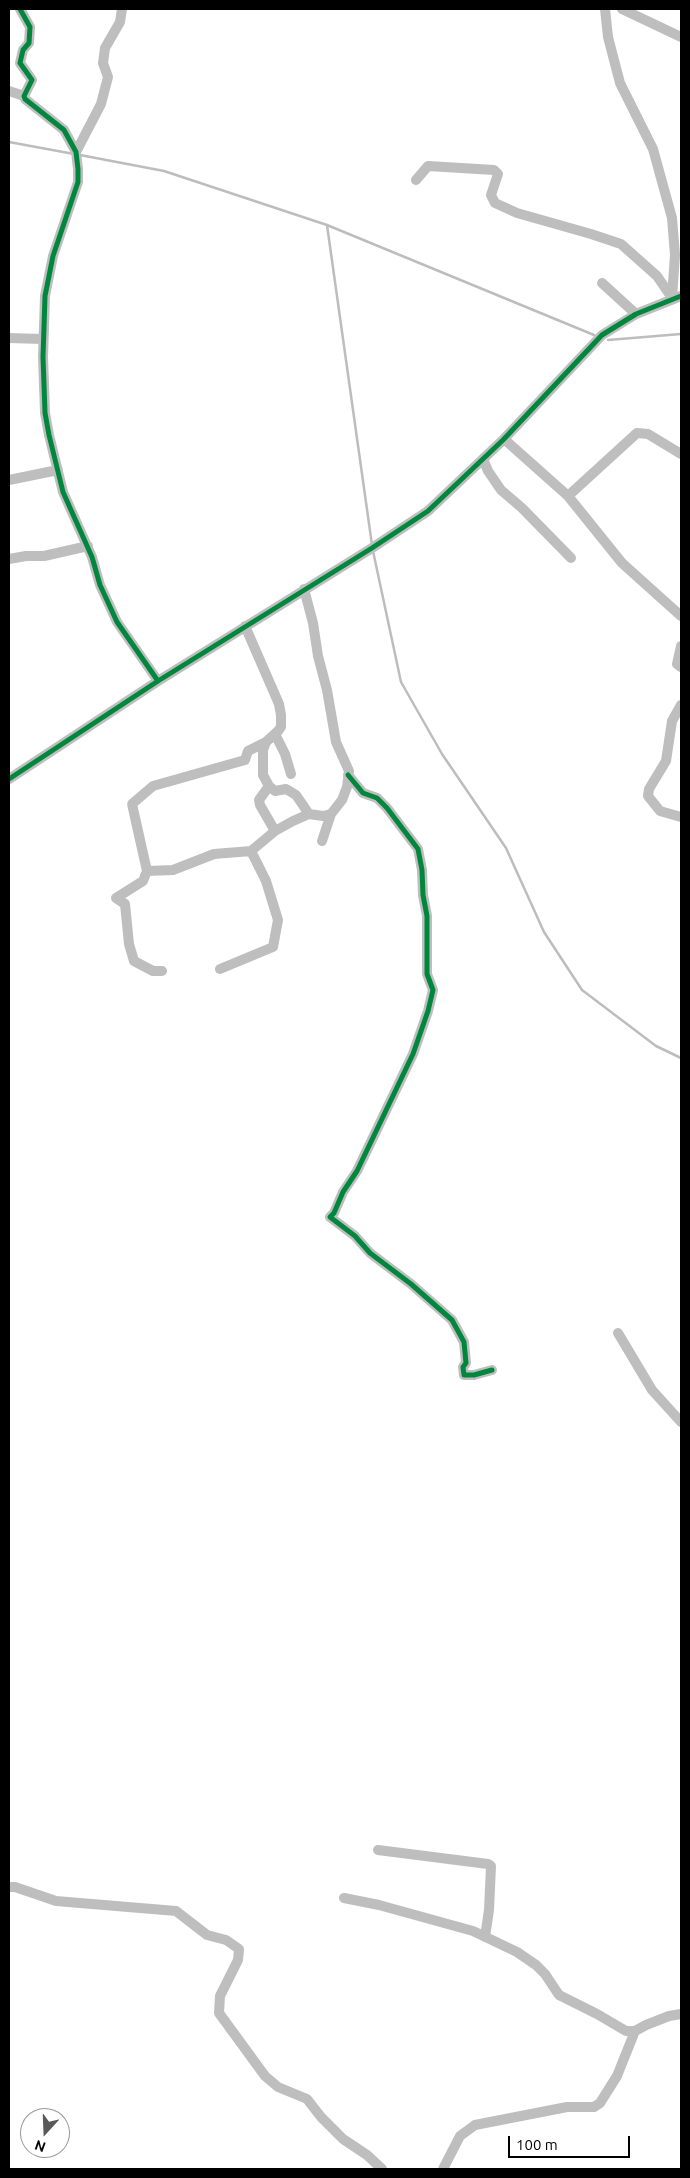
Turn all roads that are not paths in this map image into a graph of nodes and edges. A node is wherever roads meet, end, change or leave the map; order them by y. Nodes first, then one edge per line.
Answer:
1 (20, 9) edge
2 (122, 9) edge
3 (605, 9) edge
4 (622, 9) edge
5 (681, 37) edge
6 (9, 91) edge
7 (24, 96) junction
8 (76, 152) junction
9 (416, 180) dead end
10 (602, 283) dead end
11 (677, 297) edge
12 (636, 314) junction
13 (9, 338) edge
14 (44, 339) junction
15 (504, 439) junction
16 (681, 454) edge
17 (483, 459) junction
18 (58, 470) junction
19 (9, 480) edge
20 (568, 496) junction
21 (88, 546) junction
22 (571, 558) dead end
23 (9, 559) edge
24 (304, 589) junction
25 (681, 616) edge
26 (245, 626) junction
27 (681, 646) edge
28 (681, 667) edge
29 (158, 681) junction
30 (681, 705) edge
31 (275, 734) junction
32 (266, 742) junction
33 (291, 774) dead end
34 (348, 775) junction
35 (9, 779) edge
36 (269, 786) junction
37 (308, 814) junction
38 (331, 814) junction
39 (681, 817) edge
40 (275, 831) junction
41 (322, 841) dead end
42 (251, 851) junction
43 (147, 871) junction
44 (220, 969) dead end
45 (162, 971) dead end
46 (618, 1333) dead end
47 (492, 1370) dead end
48 (681, 1422) edge
49 (378, 1850) dead end
50 (9, 1887) edge
51 (344, 1898) dead end
52 (485, 1937) junction
53 (681, 2014) edge
54 (635, 2031) junction
55 (382, 2169) edge
56 (443, 2169) edge

1 - 7 street
2 - 8 street
3 - 11 street
4 - 5 street
6 - 7 street
7 - 8 street
8 - 14 street
9 - 11 street
10 - 12 street
11 - 12 street
12 - 15 street
13 - 14 street
14 - 18 street
15 - 17 street
15 - 20 street
16 - 20 street
17 - 22 street
17 - 24 street
18 - 19 street
18 - 21 street
20 - 25 street
21 - 23 street
21 - 29 street
24 - 26 street
24 - 34 street
26 - 29 street
26 - 31 street
27 - 28 street
29 - 35 street
30 - 39 street
31 - 32 street
31 - 33 street
32 - 36 street
32 - 43 street
34 - 38 street
34 - 47 street
36 - 37 street
36 - 40 street
37 - 38 street
37 - 40 street
38 - 41 street
40 - 42 street
42 - 43 street
42 - 44 street
43 - 45 street
46 - 48 street
49 - 52 street
50 - 55 street
51 - 52 street
52 - 54 street
53 - 54 street
54 - 56 street

